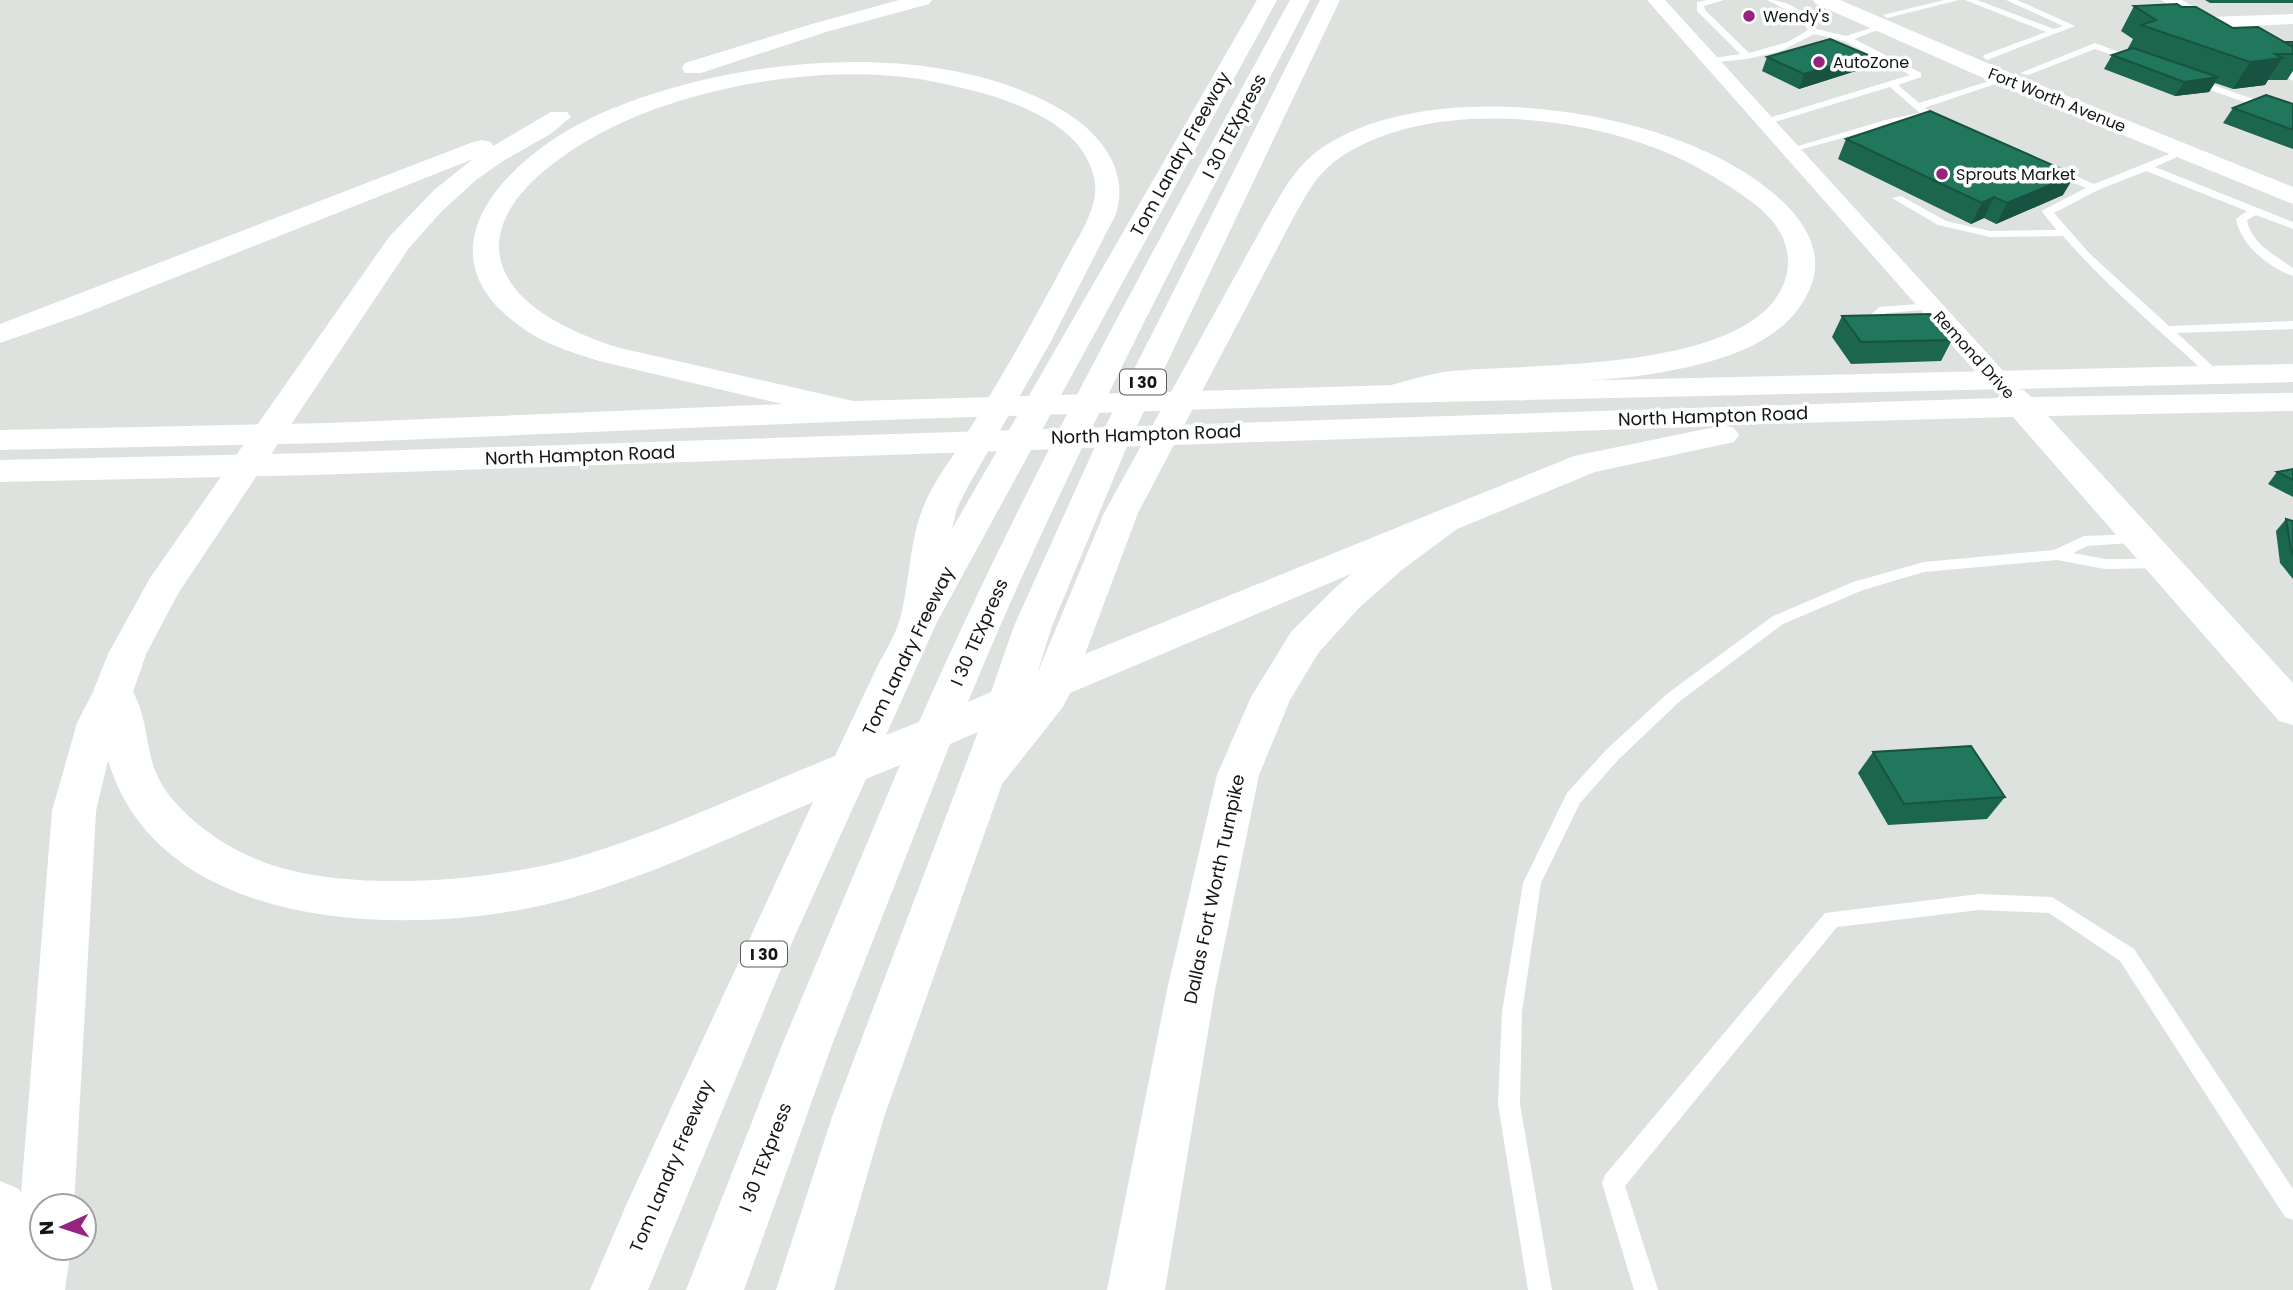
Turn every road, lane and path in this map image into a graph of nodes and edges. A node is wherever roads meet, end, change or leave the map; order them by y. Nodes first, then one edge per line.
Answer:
1 (922, 0) edge
2 (1267, 0) edge
3 (1300, 0) edge
4 (1330, 0) edge
5 (1656, 0) edge
6 (1720, 0) edge
7 (1771, 0) edge
8 (1823, 0) edge
9 (1854, 0) edge
10 (1955, 0) edge
11 (1969, 0) edge
12 (2010, 0) edge
13 (2170, 0) edge
14 (2293, 19) edge
15 (1888, 20) junction
16 (2206, 22) junction
17 (1814, 31) junction
18 (2054, 32) junction
19 (1847, 39) junction
20 (1747, 55) junction
21 (1987, 57) junction
22 (1710, 61) junction
23 (2148, 65) edge
24 (2293, 75) edge
25 (2015, 76) junction
26 (2188, 79) edge
27 (1892, 83) junction
28 (1917, 107) junction
29 (574, 111) junction
30 (1927, 115) junction
31 (2293, 116) edge
32 (1765, 122) junction
33 (1951, 125) edge
34 (2192, 148) junction
35 (1792, 151) junction
36 (2046, 167) edge
37 (2146, 167) junction
38 (2293, 179) edge
39 (2094, 188) junction
40 (2293, 196) edge
41 (1897, 198) dead end
42 (2256, 211) junction
43 (2293, 226) edge
44 (2065, 233) junction
45 (2293, 273) edge
46 (1932, 307) junction
47 (1869, 323) edge
48 (2293, 325) edge
49 (2165, 330) junction
50 (0, 334) edge
51 (2293, 373) edge
52 (2215, 375) junction
53 (1997, 380) junction
54 (1395, 394) junction
55 (2293, 402) edge
56 (1923, 409) junction
57 (2023, 409) junction
58 (855, 411) junction
59 (0, 440) edge
60 (0, 471) edge
61 (1445, 521) junction
62 (2151, 551) junction
63 (2057, 555) junction
64 (918, 622) junction
65 (113, 692) junction
66 (2293, 710) edge
67 (984, 776) junction
68 (48, 1192) edge
69 (0, 1208) edge
70 (2293, 1209) edge
71 (41, 1262) edge
72 (4, 1290) edge
73 (36, 1290) edge
74 (620, 1290) edge
75 (715, 1290) edge
76 (805, 1290) edge
77 (1136, 1290) edge
78 (1540, 1290) edge
79 (1646, 1290) edge

1 - 29 main road
2 - 64 main road, Tom Landry Freeway / I 30
3 - 75 main road, I 30 TEXpress
4 - 67 main road, I 30
5 - 22 street, Remond Drive
6 - 20 lane
7 - 17 lane
8 - 15 main road, Fort Worth Avenue
9 - 15 main road, Fort Worth Avenue
10 - 15 lane
11 - 18 lane
12 - 18 lane
13 - 16 street
14 - 16 street
15 - 19 lane
15 - 21 main road, Fort Worth Avenue
15 - 25 main road, Fort Worth Avenue
16 - 24 street
17 - 19 lane
17 - 20 lane
18 - 21 lane
19 - 27 lane
20 - 22 lane
21 - 25 main road, Fort Worth Avenue
22 - 32 street, Remond Drive
23 - 25 lane
25 - 28 lane
25 - 34 main road, Fort Worth Avenue
26 - 31 lane
27 - 28 lane
27 - 32 lane
28 - 30 lane
29 - 50 main road
29 - 65 main road
30 - 33 lane
30 - 35 lane
32 - 35 street, Remond Drive
34 - 37 lane
34 - 38 main road, Fort Worth Avenue
34 - 40 main road, Fort Worth Avenue
35 - 46 street, Remond Drive
36 - 39 lane
37 - 39 lane
37 - 42 lane
39 - 44 lane
41 - 44 lane
42 - 43 lane
42 - 45 lane
44 - 49 lane
46 - 47 lane
46 - 53 street, Remond Drive
48 - 49 lane
49 - 52 lane
51 - 52 main road, North Hampton Road
52 - 53 main road, North Hampton Road
53 - 54 main road, North Hampton Road
53 - 57 main road, Remond Drive
54 - 58 main road, North Hampton Road
54 - 67 main road
55 - 57 main road, North Hampton Road
56 - 57 main road, North Hampton Road
56 - 60 main road, North Hampton Road
56 - 61 main road
57 - 62 main road, Remond Drive
58 - 59 main road, North Hampton Road
58 - 64 main road
61 - 65 main road
61 - 77 main road, Dallas Fort Worth Turnpike
62 - 63 lane
62 - 63 lane
62 - 66 main road, Remond Drive
63 - 78 lane
64 - 74 main road, Tom Landry Freeway / I 30
65 - 68 main road
67 - 76 main road, I 30
69 - 72 main road
70 - 79 lane
71 - 73 main road

